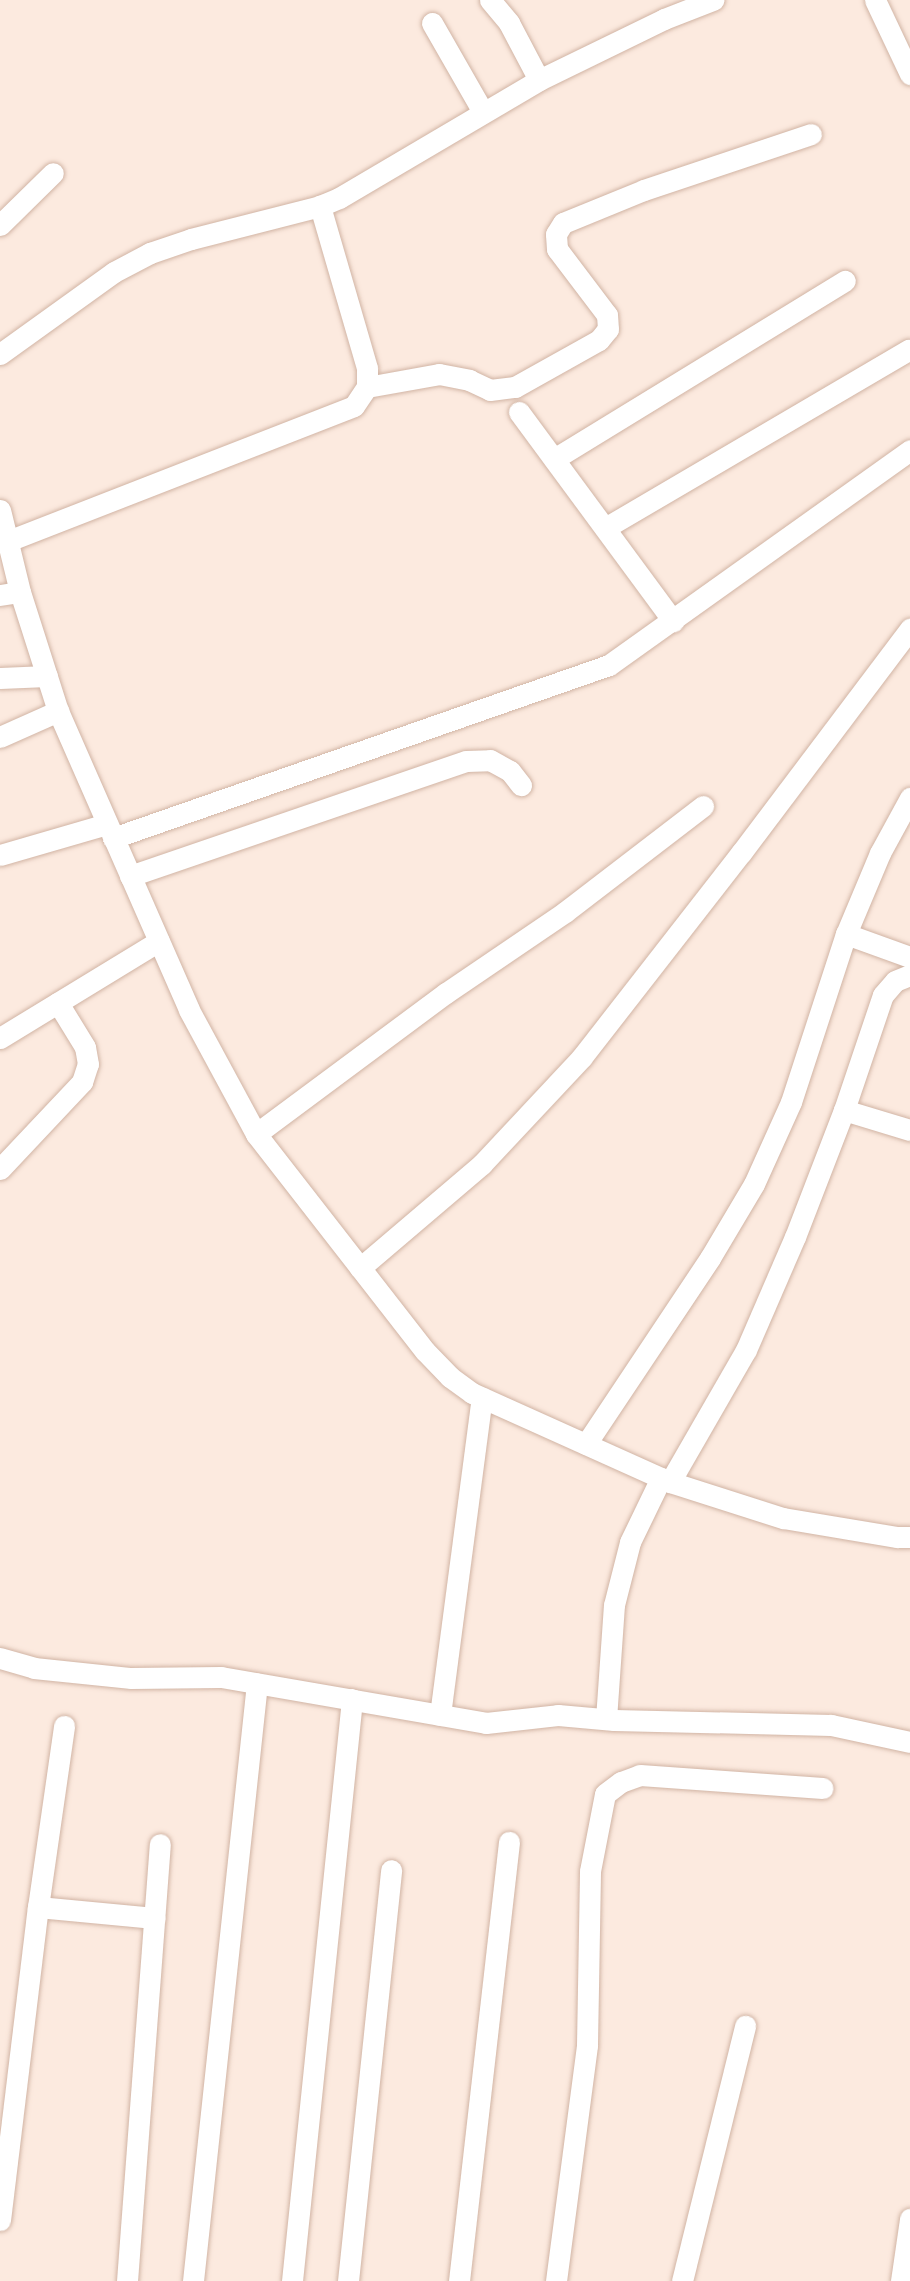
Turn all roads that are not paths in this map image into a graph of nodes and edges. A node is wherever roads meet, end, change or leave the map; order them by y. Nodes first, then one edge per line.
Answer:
1 (490, 0) edge
2 (712, 0) edge
3 (874, 0) edge
4 (432, 23) dead end
5 (910, 74) edge
6 (539, 80) junction
7 (483, 112) junction
8 (811, 134) dead end
9 (53, 173) dead end
10 (320, 206) junction
11 (0, 225) edge
12 (845, 281) dead end
13 (909, 350) edge
14 (0, 354) edge
15 (367, 387) junction
16 (519, 411) dead end
17 (910, 450) edge
18 (554, 459) junction
19 (0, 510) edge
20 (605, 528) junction
21 (8, 541) junction
22 (10, 593) edge
23 (672, 621) junction
24 (910, 628) edge
25 (46, 676) junction
26 (0, 678) edge
27 (58, 711) junction
28 (0, 737) edge
29 (521, 785) dead end
30 (910, 798) edge
31 (704, 806) dead end
32 (110, 831) junction
33 (0, 855) edge
34 (130, 876) junction
35 (846, 934) junction
36 (159, 941) junction
37 (910, 957) edge
38 (910, 975) edge
39 (58, 1003) junction
40 (0, 1038) edge
41 (844, 1110) junction
42 (910, 1130) edge
43 (256, 1134) junction
44 (0, 1169) edge
45 (360, 1268) junction
46 (482, 1398) junction
47 (586, 1444) junction
48 (665, 1480) junction
49 (910, 1537) edge
50 (0, 1658) edge
51 (257, 1683) junction
52 (352, 1699) junction
53 (440, 1714) junction
54 (606, 1719) junction
55 (64, 1726) dead end
56 (910, 1742) edge
57 (823, 1788) dead end
58 (509, 1842) dead end
59 (160, 1844) dead end
60 (391, 1870) dead end
61 (38, 1906) junction
62 (154, 1918) junction
63 (745, 2026) dead end
64 (910, 2219) edge
65 (0, 2220) edge
66 (127, 2281) edge
67 (193, 2281) edge
68 (292, 2281) edge
69 (348, 2281) edge
70 (459, 2281) edge
71 (556, 2281) edge
72 (682, 2281) edge
73 (901, 2281) edge

1 - 6 street
2 - 6 street
3 - 5 street
4 - 7 street
6 - 7 street
7 - 10 street
8 - 15 street
9 - 11 street
10 - 14 street
10 - 15 street
12 - 18 street
13 - 20 street
15 - 21 street
16 - 18 street
17 - 23 street
18 - 20 street
19 - 21 street
20 - 23 street
21 - 22 street
22 - 25 street
23 - 32 street
24 - 45 street
25 - 26 street
25 - 27 street
27 - 28 street
27 - 32 street
29 - 34 street
30 - 35 street
31 - 43 street
32 - 33 street
32 - 34 street
34 - 36 street
35 - 37 street
35 - 47 street
36 - 39 street
36 - 43 street
38 - 41 street
39 - 40 street
39 - 44 street
41 - 42 street
41 - 48 street
43 - 45 street
45 - 46 street
46 - 47 street
46 - 53 street
47 - 48 street
48 - 49 street
48 - 54 street
50 - 51 street
51 - 52 street
51 - 67 street
52 - 53 street
52 - 68 street
53 - 54 street
54 - 56 street
55 - 61 street
57 - 71 street
58 - 70 street
59 - 62 street
60 - 69 street
61 - 62 street
61 - 65 street
62 - 66 street
63 - 72 street
64 - 73 street

